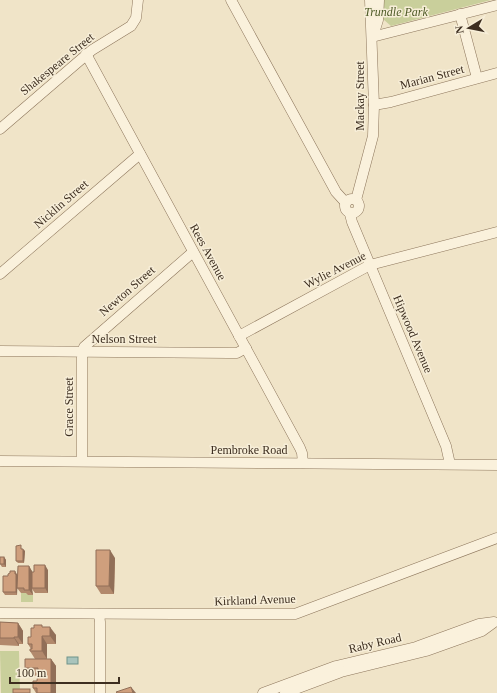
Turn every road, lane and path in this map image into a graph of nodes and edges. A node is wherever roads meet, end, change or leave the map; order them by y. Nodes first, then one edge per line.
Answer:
1 (138, 0) edge
2 (231, 0) edge
3 (370, 0) edge
4 (379, 0) edge
5 (497, 5) edge
6 (460, 14) junction
7 (372, 37) junction
8 (86, 54) junction
9 (497, 74) edge
10 (477, 78) junction
11 (374, 104) junction
12 (0, 129) edge
13 (140, 154) junction
14 (356, 200) junction
15 (346, 203) junction
16 (350, 214) junction
17 (497, 232) edge
18 (193, 252) junction
19 (370, 265) junction
20 (0, 274) edge
21 (239, 336) junction
22 (246, 348) junction
23 (0, 352) edge
24 (82, 352) junction
25 (0, 461) edge
26 (82, 462) junction
27 (303, 463) junction
28 (450, 464) junction
29 (497, 465) edge
30 (497, 538) edge
31 (0, 612) edge
32 (99, 614) junction
33 (495, 622) edge
34 (100, 693) edge
35 (263, 693) edge
36 (285, 693) edge

1 - 8 street, Shakespeare Street
2 - 15 street
3 - 7 street, Mackay Street
4 - 7 street, Mackay Street
5 - 6 street
6 - 7 street
6 - 10 street
7 - 11 street, Mackay Street
8 - 12 street, Shakespeare Street
8 - 13 street, Rees Avenue
9 - 10 street, Marian Street
10 - 11 street, Marian Street
11 - 14 street, Mackay Street
13 - 18 street, Rees Avenue
13 - 20 street, Nicklin Street
14 - 15 street
14 - 16 street
15 - 16 street
16 - 19 street, Hipwood Avenue
17 - 19 street, Wylie Avenue
18 - 21 street, Rees Avenue
18 - 24 street, Newton Street
19 - 21 street, Wylie Avenue
19 - 28 street, Hipwood Avenue
21 - 22 street, Rees Avenue
22 - 24 street, Nelson Street
22 - 27 street, Rees Avenue
23 - 24 street, Nelson Street
24 - 26 street, Grace Street
25 - 26 street, Pembroke Road
26 - 27 street, Pembroke Road
27 - 28 street, Pembroke Road
28 - 29 street, Pembroke Road
30 - 32 street, Kirkland Avenue
31 - 32 street, Kirkland Avenue
32 - 34 street
33 - 35 street, Raby Road
33 - 36 street, Raby Road

